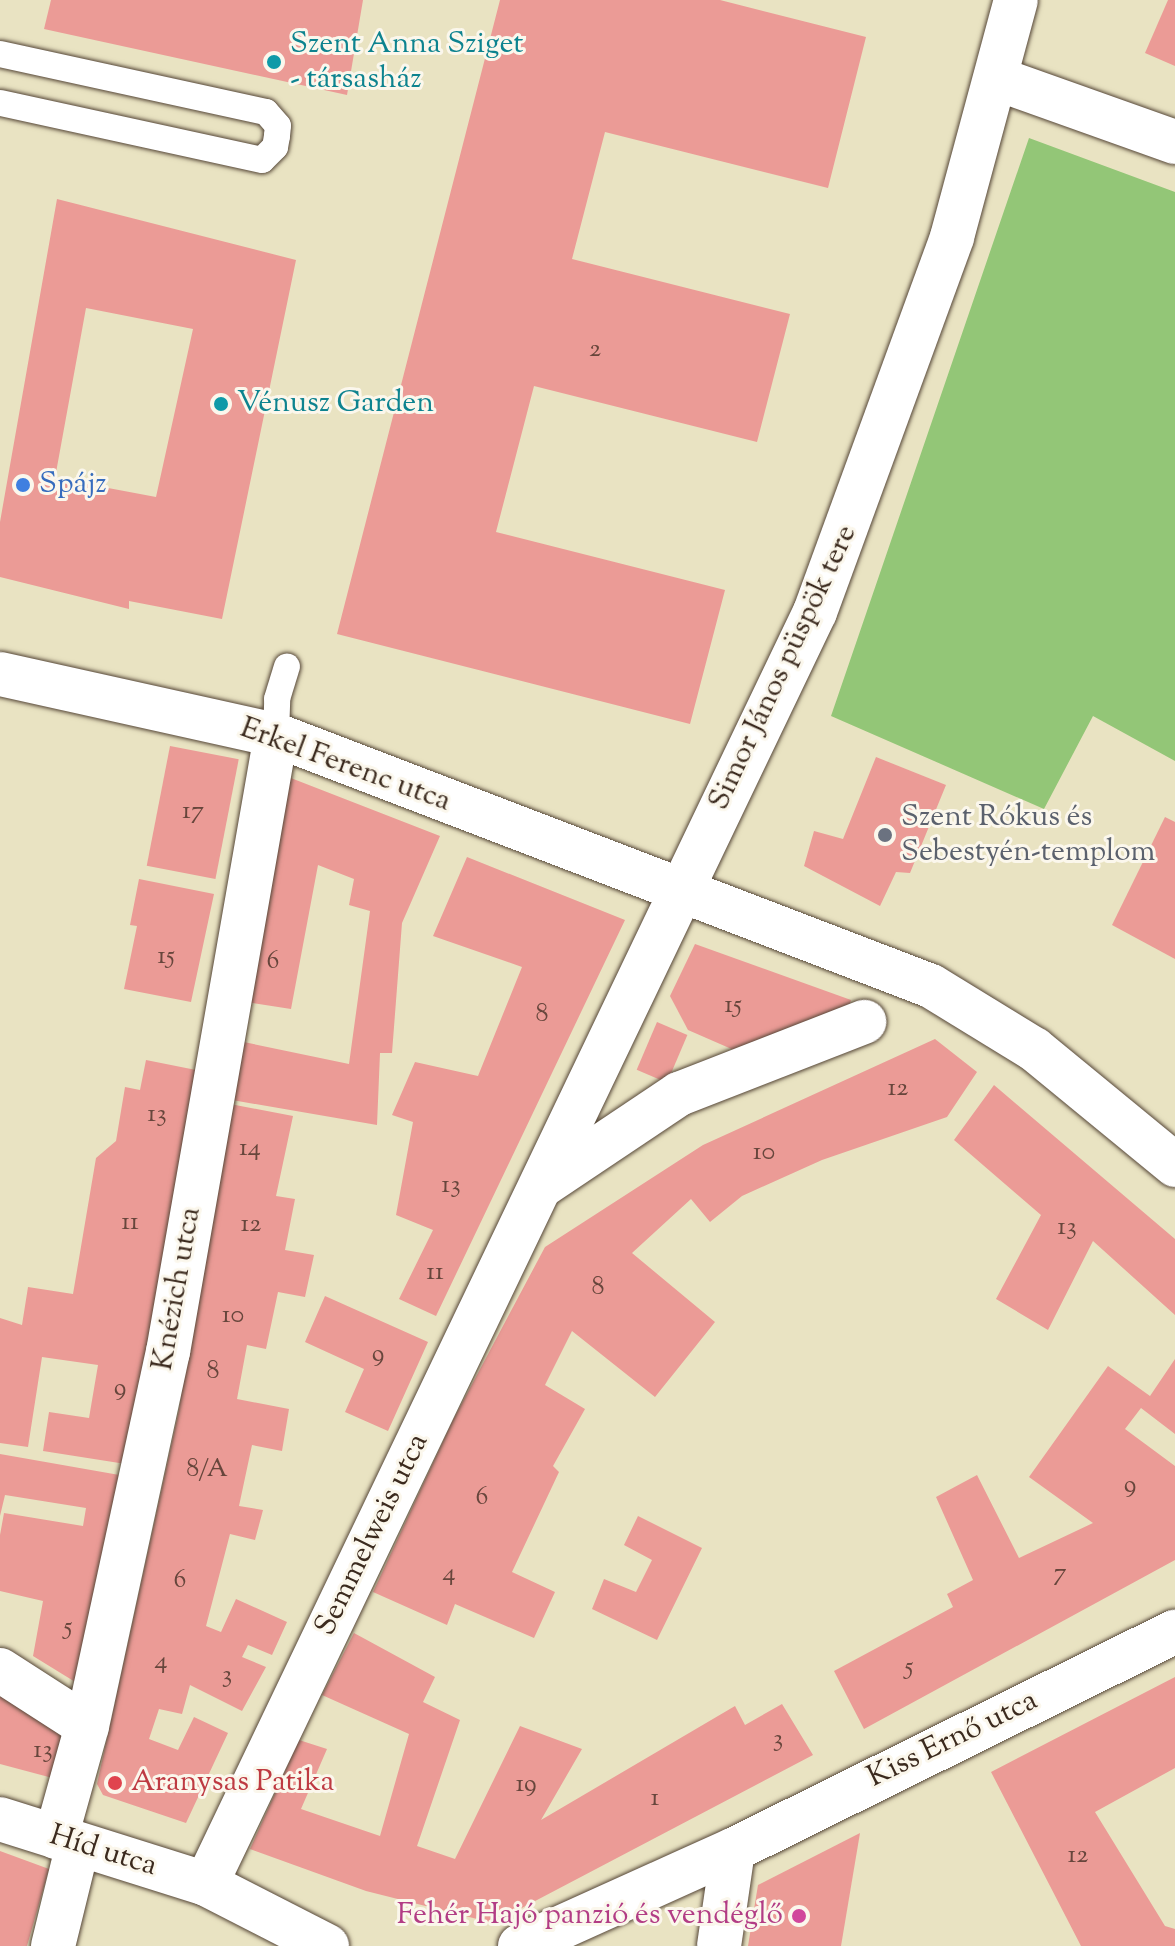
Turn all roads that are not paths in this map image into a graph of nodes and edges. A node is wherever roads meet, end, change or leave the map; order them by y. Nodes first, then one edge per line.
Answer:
1 (1016, 0) edge
2 (0, 54) edge
3 (998, 79) junction
4 (0, 103) edge
5 (1175, 142) edge
6 (287, 666) dead end
7 (0, 674) edge
8 (276, 735) junction
9 (681, 891) junction
10 (864, 1022) dead end
11 (1175, 1165) edge
12 (541, 1187) junction
13 (1175, 1632) edge
14 (0, 1670) edge
15 (87, 1726) junction
16 (0, 1819) edge
17 (67, 1841) junction
18 (733, 1850) junction
19 (206, 1884) junction
20 (53, 1946) edge
21 (327, 1946) edge
22 (520, 1946) edge
23 (719, 1946) edge

1 - 3 street, Simor János püspök tere
2 - 4 lane
3 - 5 street
3 - 9 street, Simor János püspök tere
6 - 8 lane
7 - 8 street, Erkel Ferenc utca
8 - 9 street, Erkel Ferenc utca
8 - 15 street, Knézich utca
9 - 11 street
9 - 12 street, Semmelweis utca
10 - 12 street
12 - 19 street, Semmelweis utca
13 - 18 street, Kiss Ernő utca
14 - 15 street
15 - 17 street, Knézich utca
16 - 17 street, Híd utca
17 - 19 street, Híd utca
17 - 20 street, Knézich utca
18 - 22 street, Kiss Ernő utca
18 - 23 street
19 - 21 street, Híd utca

